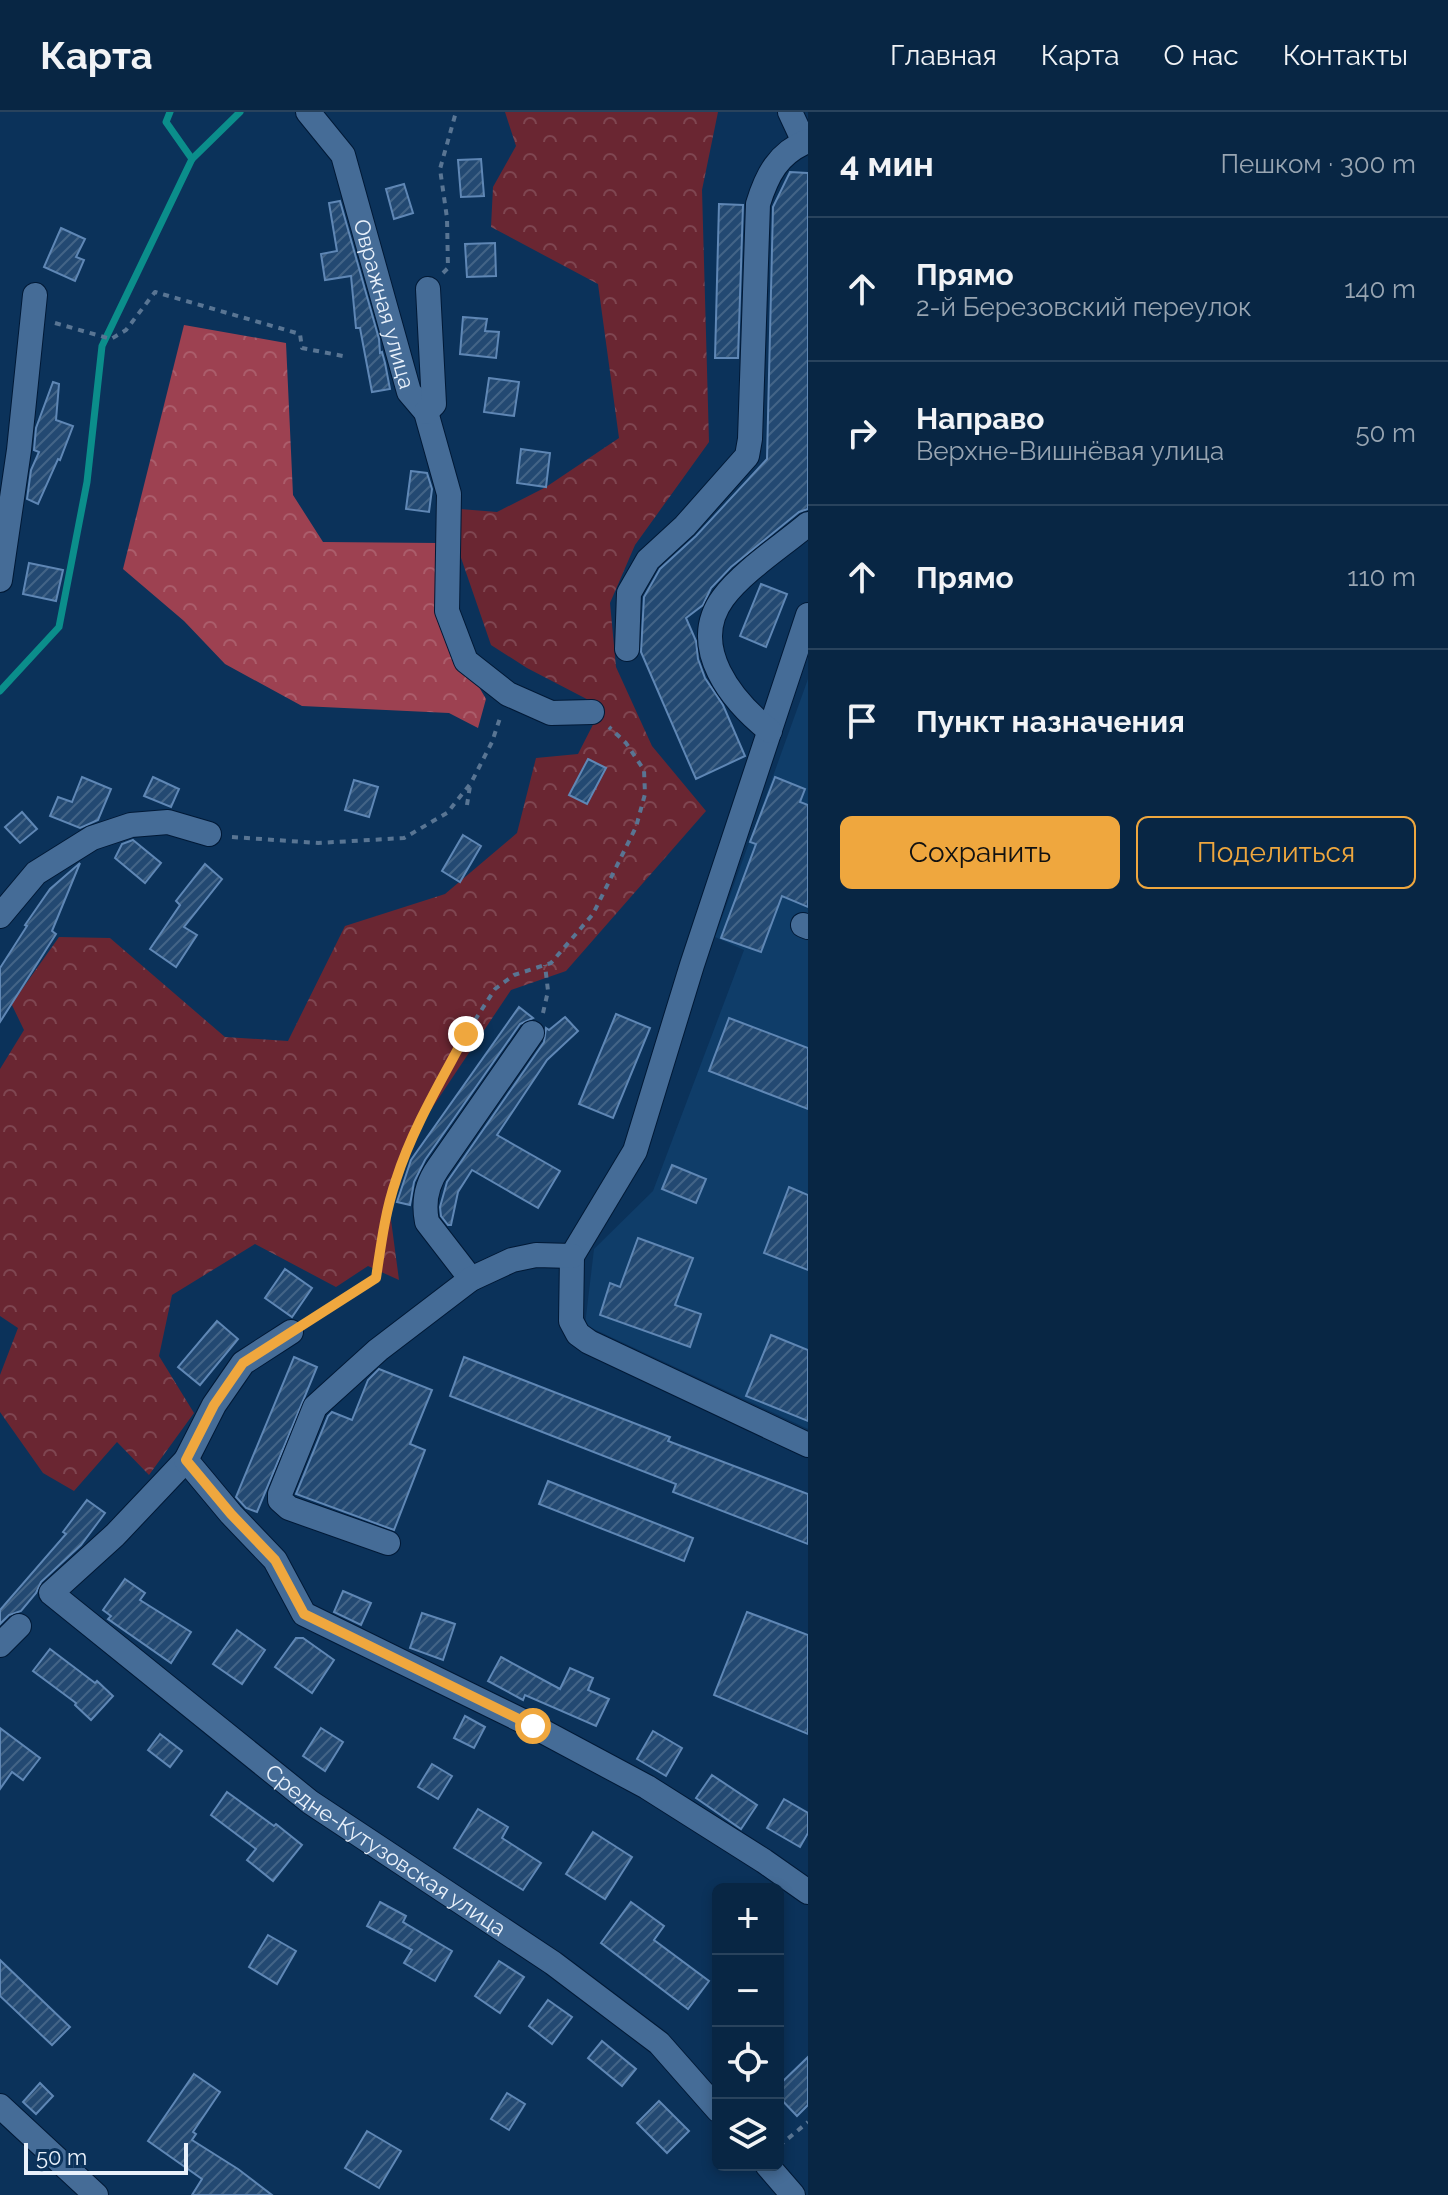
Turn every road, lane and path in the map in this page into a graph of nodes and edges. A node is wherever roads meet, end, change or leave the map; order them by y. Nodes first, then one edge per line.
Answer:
1 (308, 112) edge
2 (456, 112) edge
3 (790, 112) edge
4 (806, 141) edge
5 (428, 289) joint
6 (34, 306) joint
7 (343, 356) dead end
8 (426, 412) junction
9 (808, 524) edge
10 (0, 580) edge
11 (808, 615) edge
12 (627, 649) dead end
13 (508, 694) junction
14 (592, 712) joint
15 (770, 731) junction
16 (471, 783) junction
17 (467, 805) dead end
18 (209, 834) joint
19 (0, 916) edge
20 (545, 965) junction
21 (532, 1033) joint
22 (572, 1256) junction
23 (471, 1279) junction
24 (291, 1332) joint
25 (808, 1445) edge
26 (186, 1460) junction
27 (388, 1543) dead end
28 (19, 1626) dead end
29 (0, 1645) edge
30 (808, 1892) edge
31 (712, 2103) edge
32 (0, 2106) edge
33 (808, 2122) edge
34 (784, 2142) edge
35 (772, 2171) edge
36 (96, 2195) edge
37 (793, 2195) edge

1 - 8 street, Овражная улица
2 - 5 path
3 - 4 street
4 - 12 street
5 - 8 street
6 - 7 path
6 - 10 street
8 - 13 street, Овражная улица
9 - 15 street
11 - 15 street
13 - 14 street, Овражная улица
13 - 16 path
14 - 20 path
15 - 22 street
16 - 17 path
16 - 18 path
18 - 19 street
20 - 21 path
20 - 24 path
21 - 23 street
22 - 23 street
22 - 25 street
23 - 27 street
24 - 26 street
26 - 30 street
26 - 31 street, Средне-Кутузовская улица
28 - 29 street
32 - 36 street
33 - 34 path
35 - 37 street

